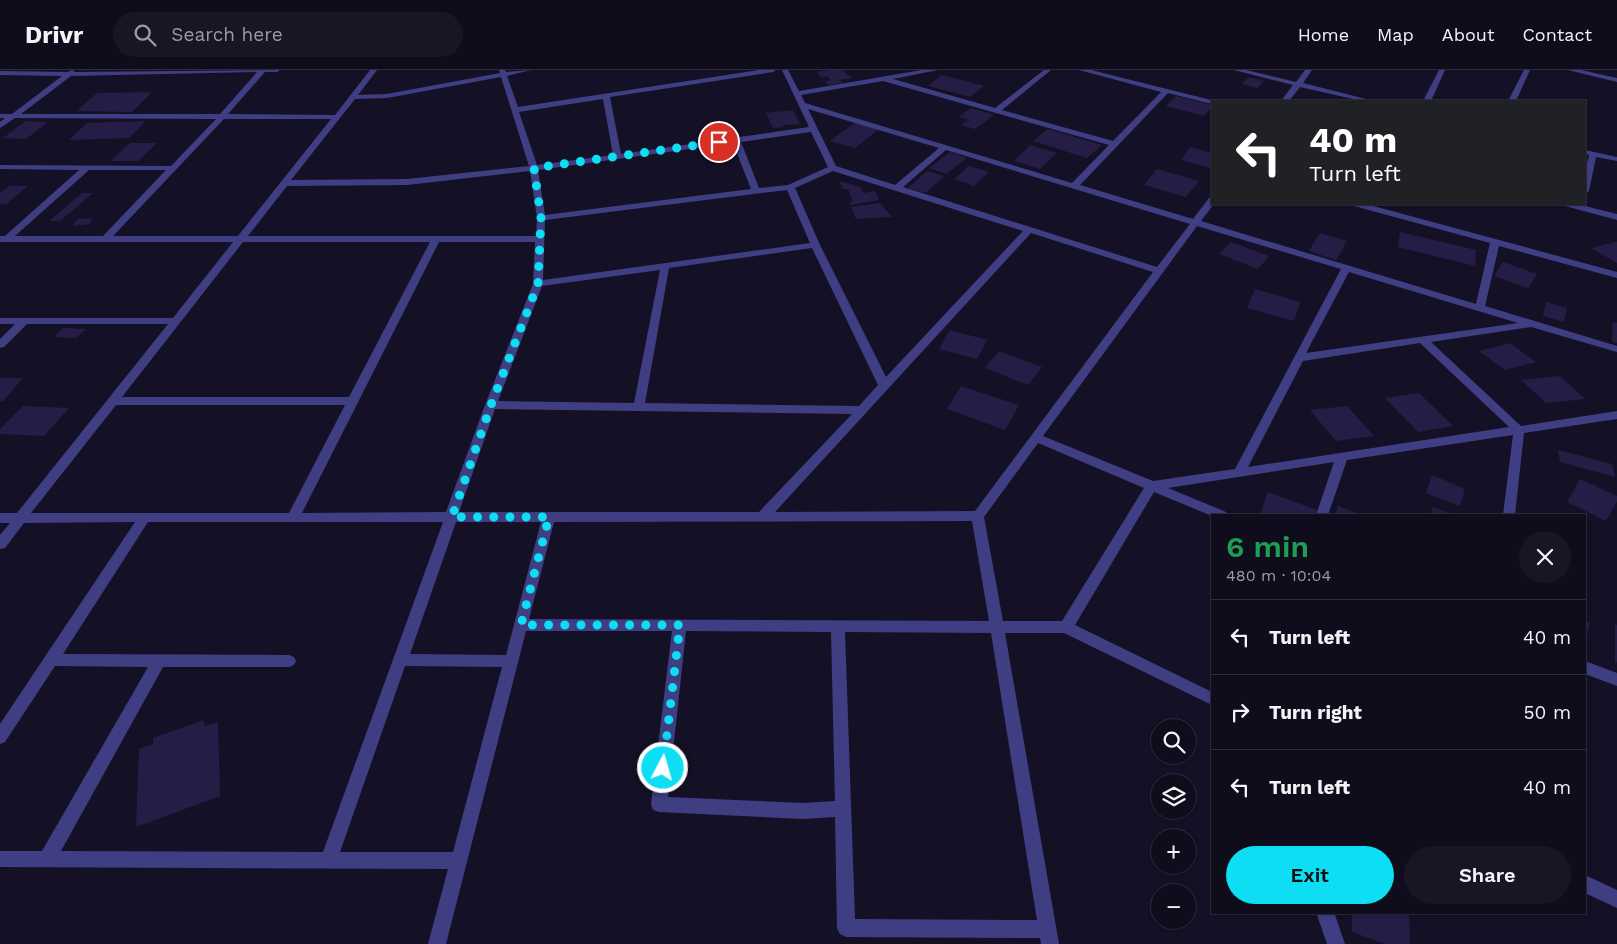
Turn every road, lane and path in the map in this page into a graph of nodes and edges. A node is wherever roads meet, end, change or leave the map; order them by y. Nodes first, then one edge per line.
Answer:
1 (263, 70) edge
2 (277, 70) edge
3 (374, 70) edge
4 (528, 70) edge
5 (773, 70) edge
6 (785, 70) edge
7 (935, 70) edge
8 (1048, 70) edge
9 (1082, 70) edge
10 (1115, 70) edge
11 (1237, 70) edge
12 (1309, 70) edge
13 (1442, 70) edge
14 (1527, 70) edge
15 (1571, 70) edge
16 (72, 72) edge
17 (503, 72) edge
18 (0, 73) edge
19 (1108, 76) junction
20 (886, 79) junction
21 (1617, 80) edge
22 (1298, 84) junction
23 (1166, 91) junction
24 (797, 93) junction
25 (606, 96) junction
26 (353, 97) junction
27 (1287, 100) edge
28 (1366, 100) edge
29 (1427, 100) edge
30 (1512, 100) edge
31 (1211, 102) edge
32 (803, 105) junction
33 (515, 110) junction
34 (998, 110) junction
35 (0, 116) edge
36 (14, 116) junction
37 (223, 116) junction
38 (337, 116) junction
39 (0, 126) edge
40 (814, 129) junction
41 (736, 139) junction
42 (1115, 144) junction
43 (944, 148) junction
44 (1589, 153) edge
45 (617, 156) junction
46 (1617, 159) edge
47 (0, 167) edge
48 (86, 168) junction
49 (172, 168) junction
50 (534, 168) junction
51 (832, 168) junction
52 (1586, 182) edge
53 (285, 183) junction
54 (1074, 186) junction
55 (790, 187) junction
56 (897, 188) junction
57 (756, 191) junction
58 (1211, 201) edge
59 (1582, 205) edge
60 (1376, 206) edge
61 (1617, 216) edge
62 (541, 218) junction
63 (1195, 223) junction
64 (1029, 230) junction
65 (3, 239) edge
66 (105, 239) junction
67 (240, 239) junction
68 (436, 239) junction
69 (540, 240) junction
70 (1495, 241) junction
71 (815, 245) junction
72 (665, 266) junction
73 (1346, 268) junction
74 (1159, 271) junction
75 (1617, 275) edge
76 (538, 284) junction
77 (1480, 308) junction
78 (0, 321) edge
79 (24, 321) junction
80 (176, 321) junction
81 (1534, 324) junction
82 (1423, 340) junction
83 (0, 345) edge
84 (1617, 349) edge
85 (1298, 358) junction
86 (884, 386) junction
87 (113, 401) junction
88 (352, 401) junction
89 (491, 405) junction
90 (639, 407) junction
91 (861, 410) junction
92 (1617, 415) edge
93 (1520, 430) junction
94 (1036, 438) junction
95 (1342, 456) junction
96 (1239, 472) junction
97 (1151, 486) junction
98 (1220, 514) edge
99 (1322, 514) edge
100 (1508, 514) edge
101 (763, 516) junction
102 (978, 516) junction
103 (145, 517) junction
104 (293, 517) junction
105 (452, 517) junction
106 (549, 517) junction
107 (0, 518) edge
108 (20, 518) junction
109 (0, 544) edge
110 (521, 625) junction
111 (680, 625) junction
112 (838, 626) junction
113 (996, 626) junction
114 (1066, 627) junction
115 (51, 660) junction
116 (400, 660) junction
117 (159, 661) junction
118 (511, 661) junction
119 (289, 662) dead end
120 (1586, 666) edge
121 (1617, 680) edge
122 (1211, 699) edge
123 (0, 737) edge
124 (843, 808) junction
125 (0, 859) edge
126 (47, 859) junction
127 (329, 860) junction
128 (459, 861) junction
129 (1586, 884) edge
130 (1617, 899) edge
131 (1326, 914) edge
132 (1049, 937) edge
133 (437, 944) edge
134 (1336, 944) edge

1 - 2 street
1 - 16 street
1 - 37 street
3 - 26 street
4 - 17 street
5 - 25 street
6 - 24 street
7 - 20 street
8 - 34 street
9 - 19 street
10 - 19 street
11 - 22 street
12 - 22 street
13 - 29 street
14 - 30 street
15 - 21 street
16 - 18 street
16 - 36 street
17 - 26 street
17 - 33 street
19 - 23 street
20 - 24 street
20 - 34 street
22 - 27 street
22 - 28 street
23 - 31 street
23 - 42 street
24 - 32 street
25 - 33 street
25 - 45 street
26 - 38 street
32 - 40 street
32 - 43 street
33 - 50 street
34 - 42 street
35 - 36 street
36 - 37 street
36 - 39 street
37 - 38 street
37 - 49 street
38 - 53 street
40 - 41 street
40 - 51 street
41 - 45 street
41 - 57 street
42 - 54 street
43 - 54 street
43 - 56 street
44 - 46 street
44 - 52 street
45 - 50 street
47 - 48 street
48 - 49 street
48 - 65 street
49 - 66 street
50 - 53 street
50 - 62 street
51 - 55 street
51 - 56 street
53 - 67 street
54 - 63 street
55 - 57 street
55 - 71 street
56 - 64 street
57 - 62 street
58 - 63 street
59 - 61 street
60 - 70 street
62 - 69 street
63 - 73 street
63 - 74 street
64 - 74 street
64 - 86 street
65 - 66 street
66 - 67 street
67 - 68 street
67 - 80 street
68 - 69 street
68 - 88 street
69 - 76 street
70 - 75 street
70 - 77 street
71 - 72 street
71 - 86 street
72 - 76 street
72 - 90 street
73 - 77 street
73 - 85 street
74 - 94 street
76 - 89 street
77 - 81 street
78 - 79 street
79 - 80 street
79 - 83 street
80 - 87 street
81 - 82 street
81 - 84 street
82 - 85 street
82 - 93 street
85 - 96 street
86 - 91 street
87 - 88 street
87 - 108 street
88 - 104 street
89 - 90 street
89 - 105 street
90 - 91 street
91 - 101 street
92 - 93 street
93 - 95 street
93 - 100 street
94 - 97 street
94 - 102 street
95 - 96 street
95 - 99 street
96 - 97 street
97 - 98 street
97 - 114 street
101 - 102 street
101 - 106 street
102 - 113 street
103 - 104 street
103 - 108 street
103 - 115 street
104 - 105 street
105 - 106 street
105 - 116 street
106 - 110 street
107 - 108 street
108 - 109 street
110 - 111 street
110 - 118 street
111 - 112 street
111 - 124 street
112 - 113 street
112 - 124 street
113 - 114 street
113 - 132 street
114 - 122 street
115 - 117 street
115 - 123 street
116 - 118 street
116 - 127 street
117 - 119 street
117 - 126 street
118 - 128 street
120 - 121 street
124 - 132 street
125 - 126 street
126 - 127 street
127 - 128 street
128 - 133 street
129 - 130 street
131 - 134 street

